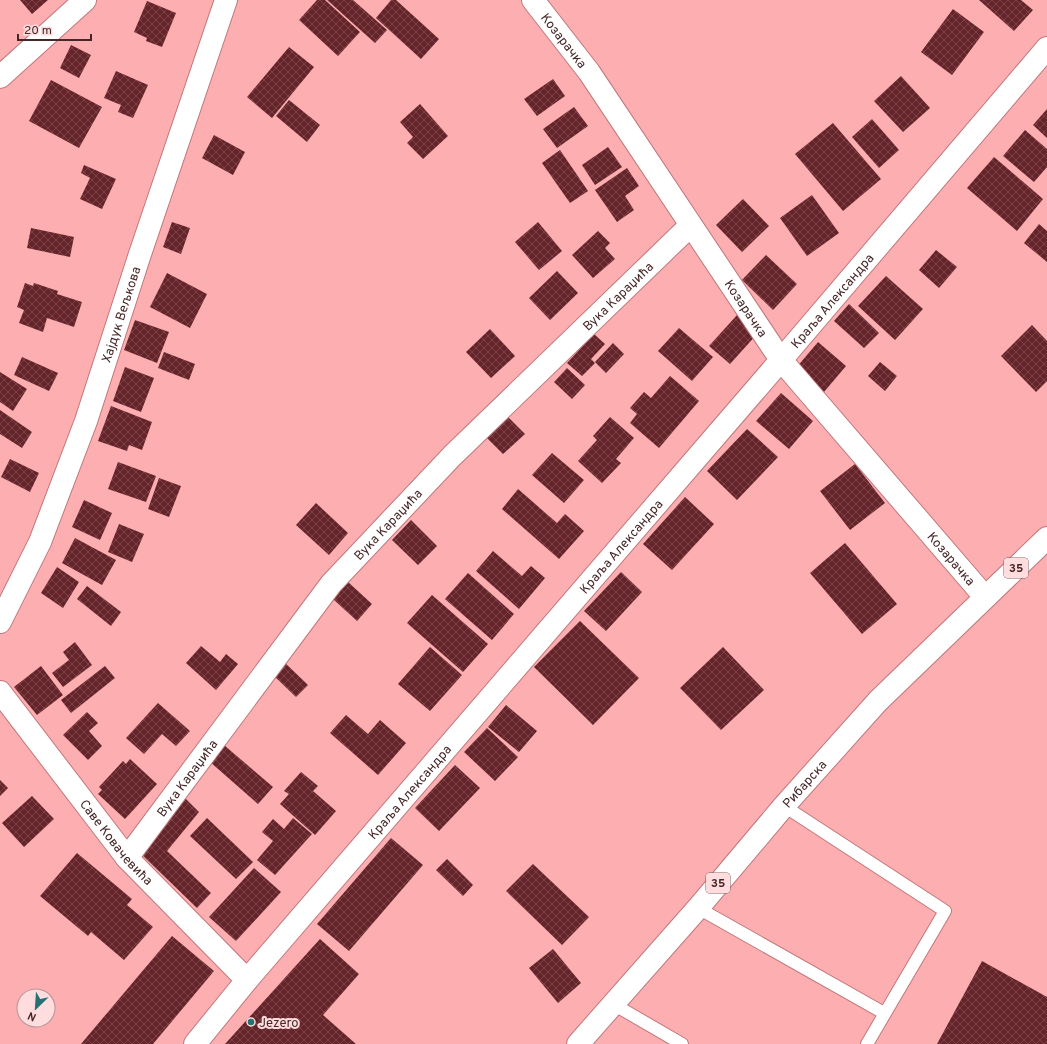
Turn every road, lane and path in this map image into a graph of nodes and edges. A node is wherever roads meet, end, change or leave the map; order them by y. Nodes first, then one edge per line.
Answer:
1 (85, 0) edge
2 (226, 0) edge
3 (534, 0) edge
4 (1047, 48) edge
5 (0, 77) edge
6 (690, 226) junction
7 (781, 360) junction
8 (1047, 538) edge
9 (985, 597) junction
10 (0, 622) edge
11 (0, 692) edge
12 (784, 806) junction
13 (127, 858) junction
14 (698, 908) junction
15 (247, 980) junction
16 (613, 1004) junction
17 (884, 1013) junction
18 (194, 1044) edge
19 (578, 1044) edge
20 (682, 1044) edge
21 (867, 1044) edge

1 - 5 street
2 - 10 street, Хајдук Вељкова
3 - 6 street, Козарачка
4 - 7 street, Краља Александра
6 - 7 street, Козарачка
6 - 13 street, Вука Караџића
7 - 9 street, Козарачка
7 - 15 street, Краља Александра
8 - 9 street, Рибарска / 35
9 - 12 street, Рибарска / 35
11 - 13 street, Саве Ковачевића
12 - 14 street, Рибарска / 35
12 - 17 lane
13 - 15 street, Саве Ковачевића
14 - 16 street, Рибарска / 35
14 - 17 lane
15 - 18 street, Краља Александра
16 - 19 street, Рибарска / 35
16 - 20 lane
17 - 21 lane

